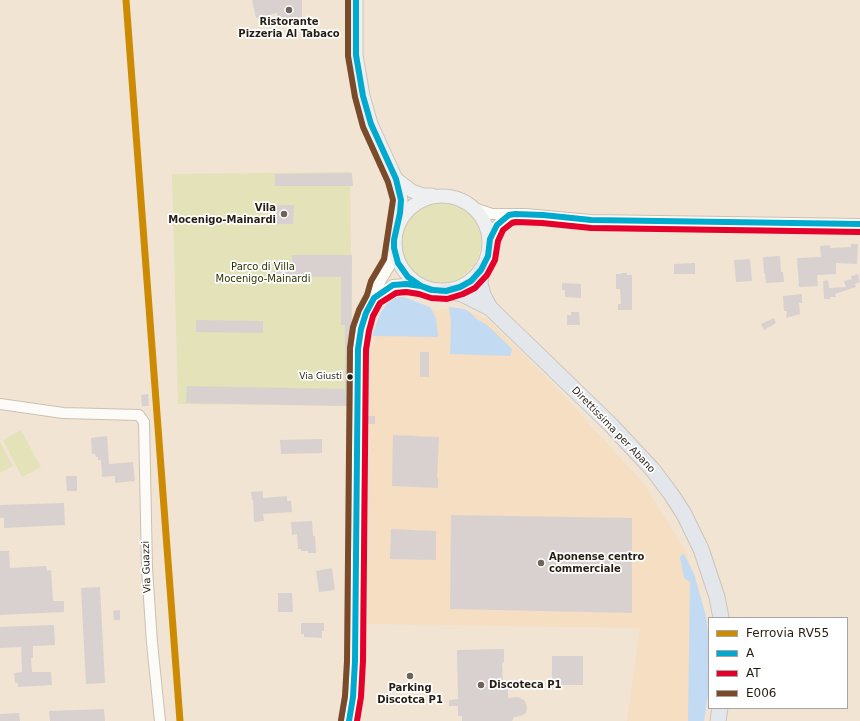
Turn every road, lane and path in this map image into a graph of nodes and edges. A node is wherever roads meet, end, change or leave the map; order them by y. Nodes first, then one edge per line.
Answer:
1 (356, 0) edge
2 (396, 178) junction
3 (436, 196) junction
4 (474, 208) junction
5 (509, 215) junction
6 (398, 224) junction
7 (860, 224) edge
8 (490, 239) junction
9 (394, 248) junction
10 (481, 270) junction
11 (421, 286) junction
12 (446, 290) junction
13 (374, 298) junction
14 (490, 308) junction
15 (0, 404) edge
16 (721, 617) edge
17 (720, 709) edge
18 (160, 721) edge
19 (350, 721) edge
20 (718, 721) edge

1 - 2 main road
2 - 3 main road
2 - 6 main road
3 - 4 main road
3 - 6 main road
4 - 5 street
4 - 8 main road
5 - 7 street
5 - 8 street
6 - 9 main road
8 - 10 main road
9 - 11 main road
9 - 13 street
10 - 12 main road
10 - 14 highway, Direttissima per Abano
11 - 12 main road
11 - 13 street
12 - 14 highway, Direttissima per Abano
13 - 19 street
14 - 16 highway, Direttissima per Abano
15 - 18 street, Via Guazzi
17 - 20 highway

